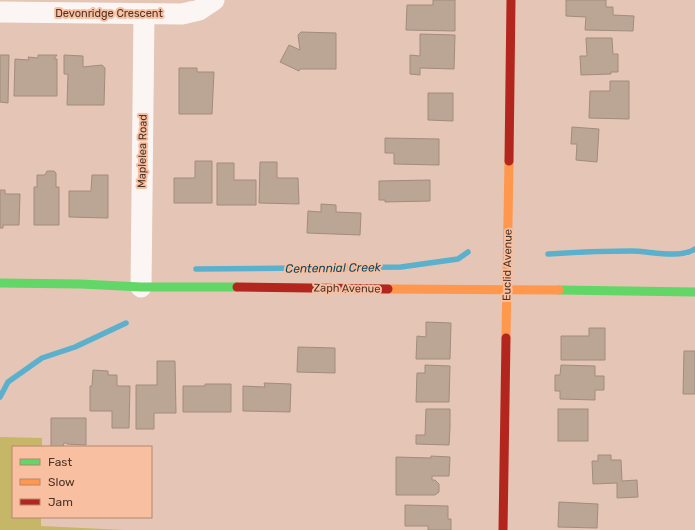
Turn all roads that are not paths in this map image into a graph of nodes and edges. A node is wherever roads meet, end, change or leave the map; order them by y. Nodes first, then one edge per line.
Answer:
1 (214, 0) edge
2 (511, 0) edge
3 (0, 12) edge
4 (144, 14) junction
5 (0, 284) edge
6 (141, 287) junction
7 (507, 290) junction
8 (695, 292) edge
9 (503, 530) edge

1 - 4 street, Devonridge Crescent
2 - 7 street, Euclid Avenue
3 - 4 street, Devonridge Crescent
4 - 6 street, Maplelea Road
5 - 6 street, Zaph Avenue
6 - 7 street, Zaph Avenue
7 - 8 street, Zaph Avenue
7 - 9 street, Euclid Avenue

